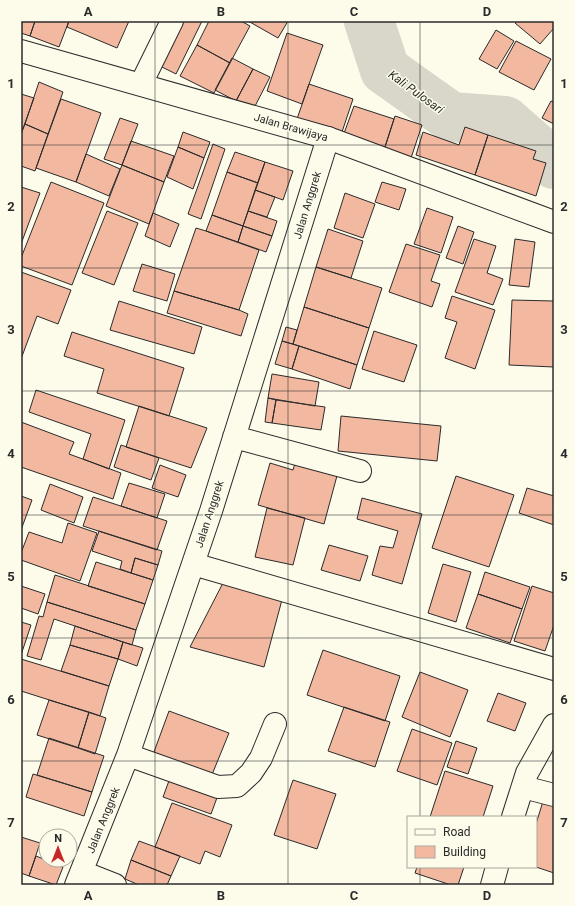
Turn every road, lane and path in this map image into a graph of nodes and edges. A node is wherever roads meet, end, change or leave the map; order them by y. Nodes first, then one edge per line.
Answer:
1 (172, 21) edge
2 (21, 51) edge
3 (141, 84) junction
4 (328, 138) junction
5 (551, 222) edge
6 (234, 437) junction
7 (360, 471) dead end
8 (193, 564) junction
9 (554, 669) edge
10 (275, 724) dead end
11 (554, 725) edge
12 (128, 755) junction
13 (523, 786) junction
14 (554, 795) edge
15 (513, 816) edge
16 (497, 868) edge
17 (79, 879) edge
18 (115, 885) edge
19 (492, 885) edge

1 - 3 street
2 - 3 street, Jalan Brawijaya
3 - 4 street, Jalan Brawijaya
4 - 5 street, Jalan Brawijaya
4 - 6 street, Jalan Anggrek
6 - 7 street
6 - 8 street, Jalan Anggrek
8 - 9 street
8 - 12 street, Jalan Anggrek
10 - 12 street
11 - 13 street
12 - 17 street, Jalan Anggrek
13 - 14 street
13 - 15 street
16 - 19 street
17 - 18 street

